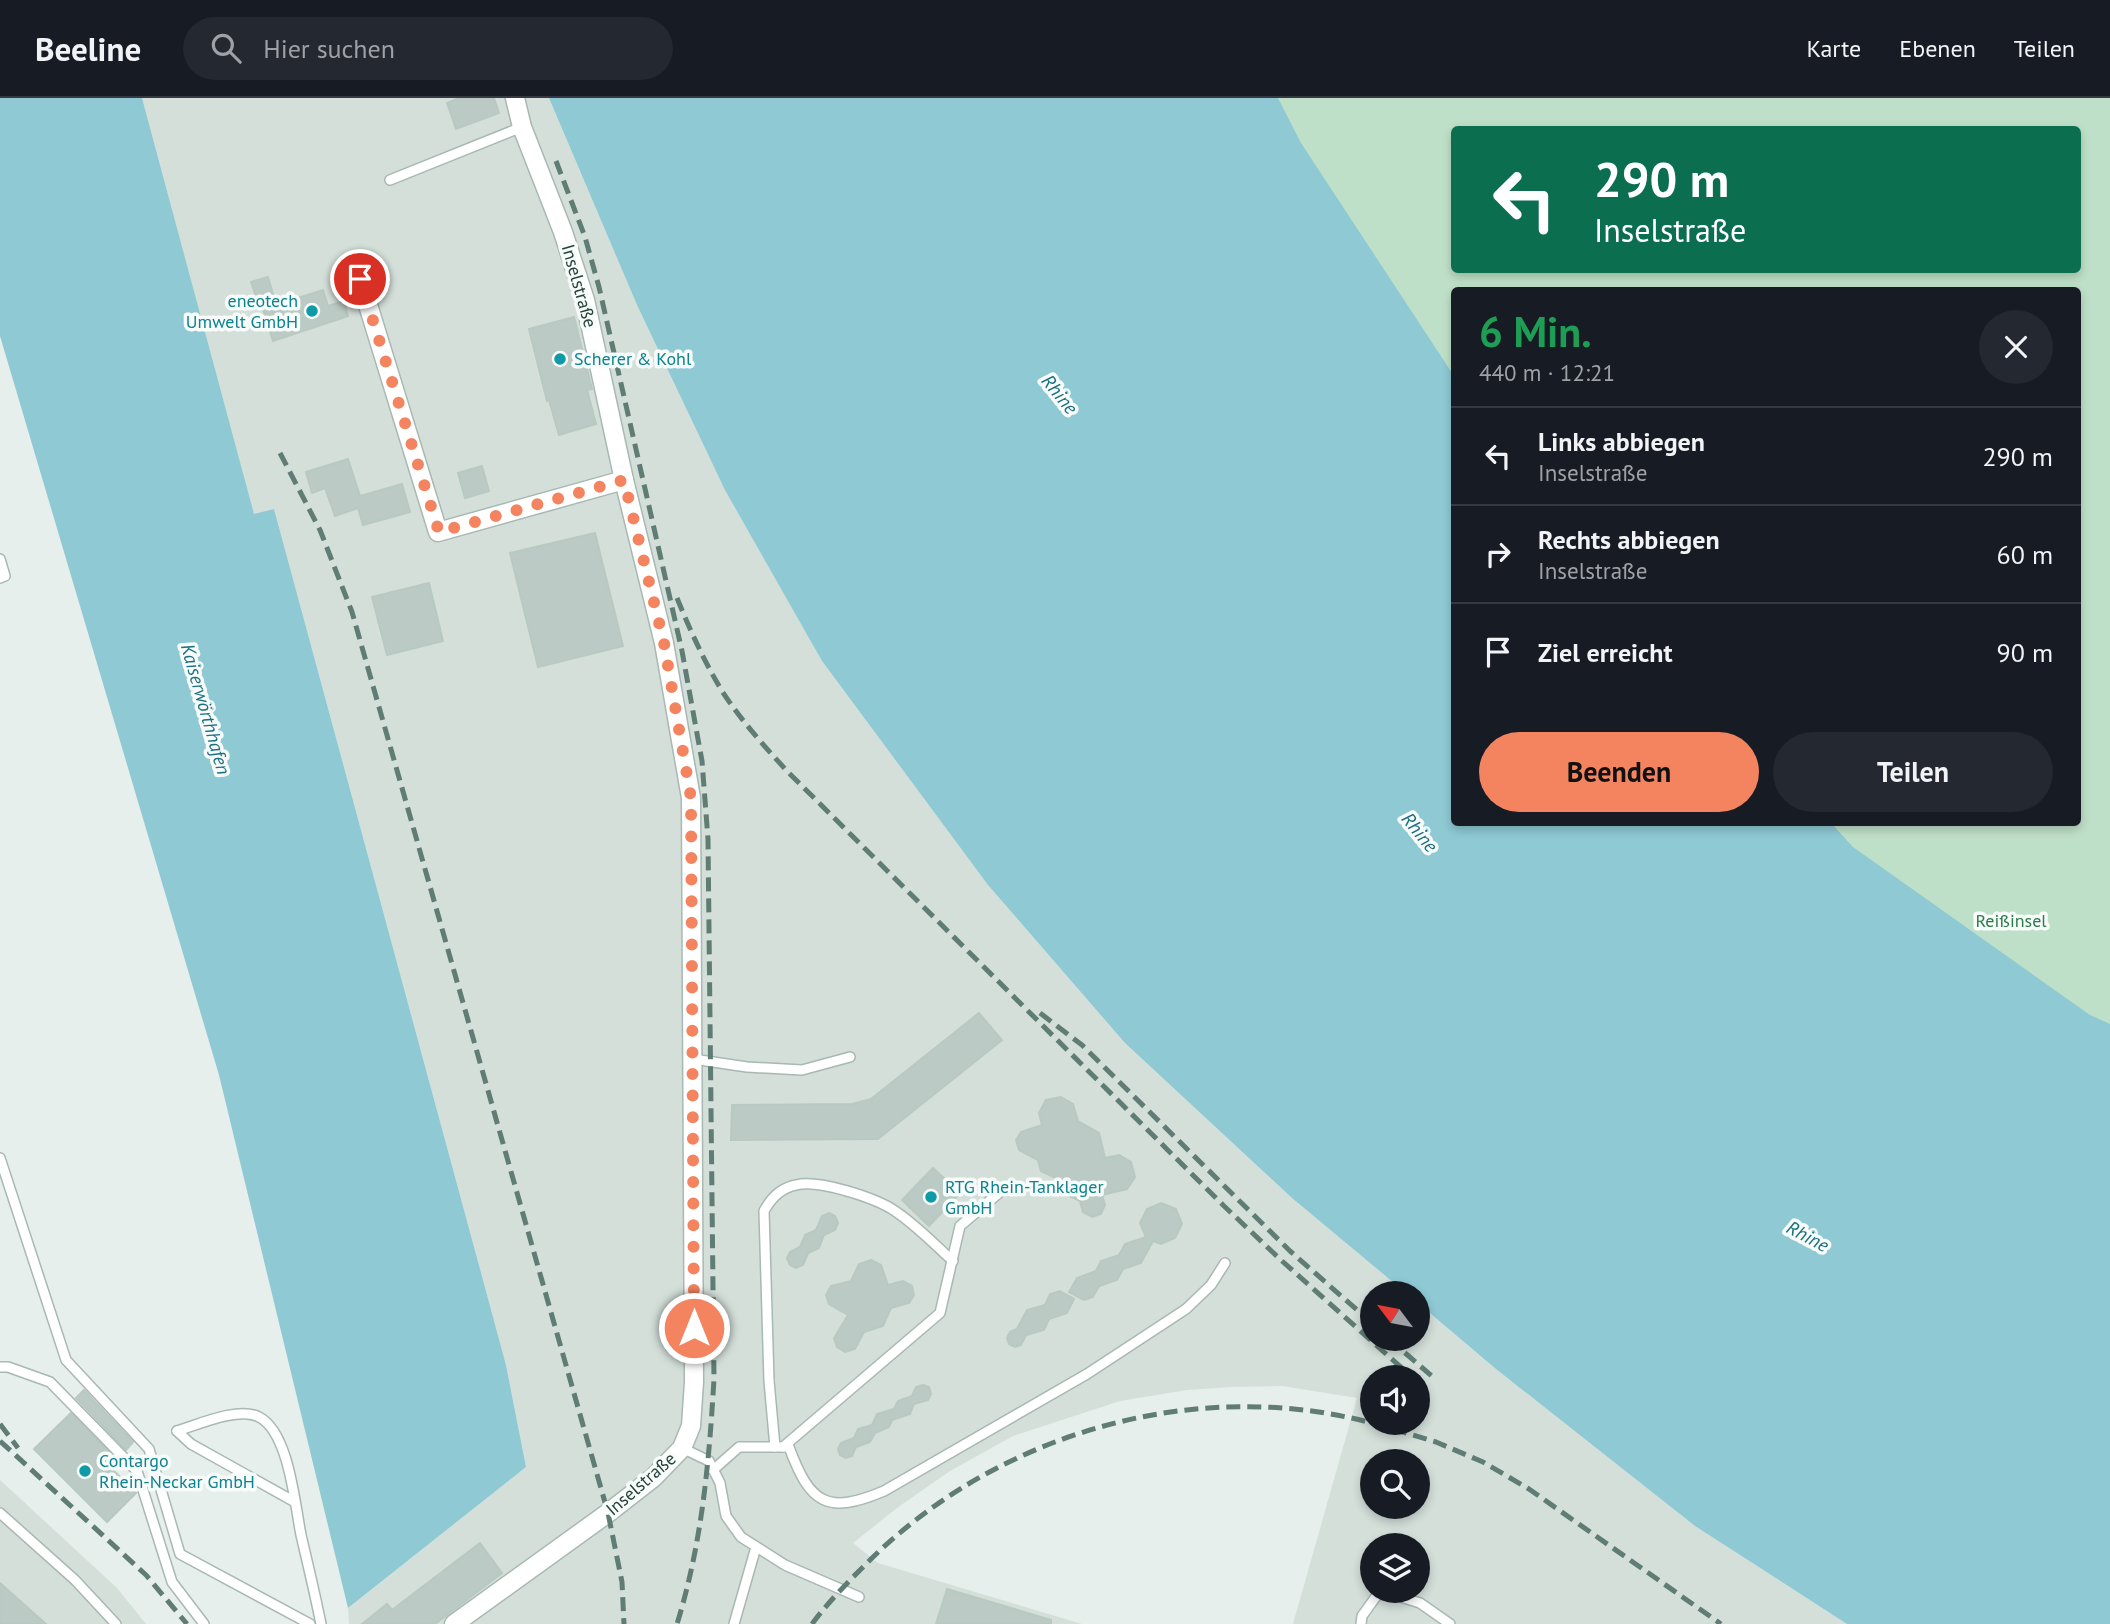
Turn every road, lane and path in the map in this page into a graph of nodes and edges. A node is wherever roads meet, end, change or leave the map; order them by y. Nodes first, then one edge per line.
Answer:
1 (515, 98) edge
2 (522, 127) junction
3 (390, 180) dead end
4 (360, 279) dead end
5 (624, 480) junction
6 (0, 559) edge
7 (0, 578) edge
8 (850, 1057) dead end
9 (693, 1059) junction
10 (0, 1158) edge
11 (1006, 1187) dead end
12 (953, 1261) junction
13 (1225, 1263) dead end
14 (0, 1367) edge
15 (779, 1447) junction
16 (682, 1448) junction
17 (713, 1470) junction
18 (295, 1502) junction
19 (0, 1513) edge
20 (756, 1547) junction
21 (859, 1597) dead end
22 (1372, 1603) edge
23 (1420, 1603) edge
24 (116, 1624) edge
25 (204, 1624) edge
26 (310, 1624) edge
27 (321, 1624) edge
28 (454, 1624) edge
29 (734, 1624) edge
30 (1362, 1624) edge
31 (1450, 1624) edge

1 - 2 street, Inselstraße
2 - 3 lane
2 - 5 street, Inselstraße
4 - 5 street
5 - 9 street, Inselstraße
6 - 7 lane
8 - 9 lane
9 - 16 street, Inselstraße
10 - 26 lane
11 - 12 lane
12 - 15 lane
12 - 15 lane
13 - 15 lane
14 - 25 lane
15 - 17 lane
16 - 17 lane
16 - 28 street, Inselstraße
17 - 20 lane
18 - 18 lane
18 - 27 lane
19 - 24 lane
20 - 21 lane
20 - 29 lane
22 - 30 lane
23 - 31 lane

